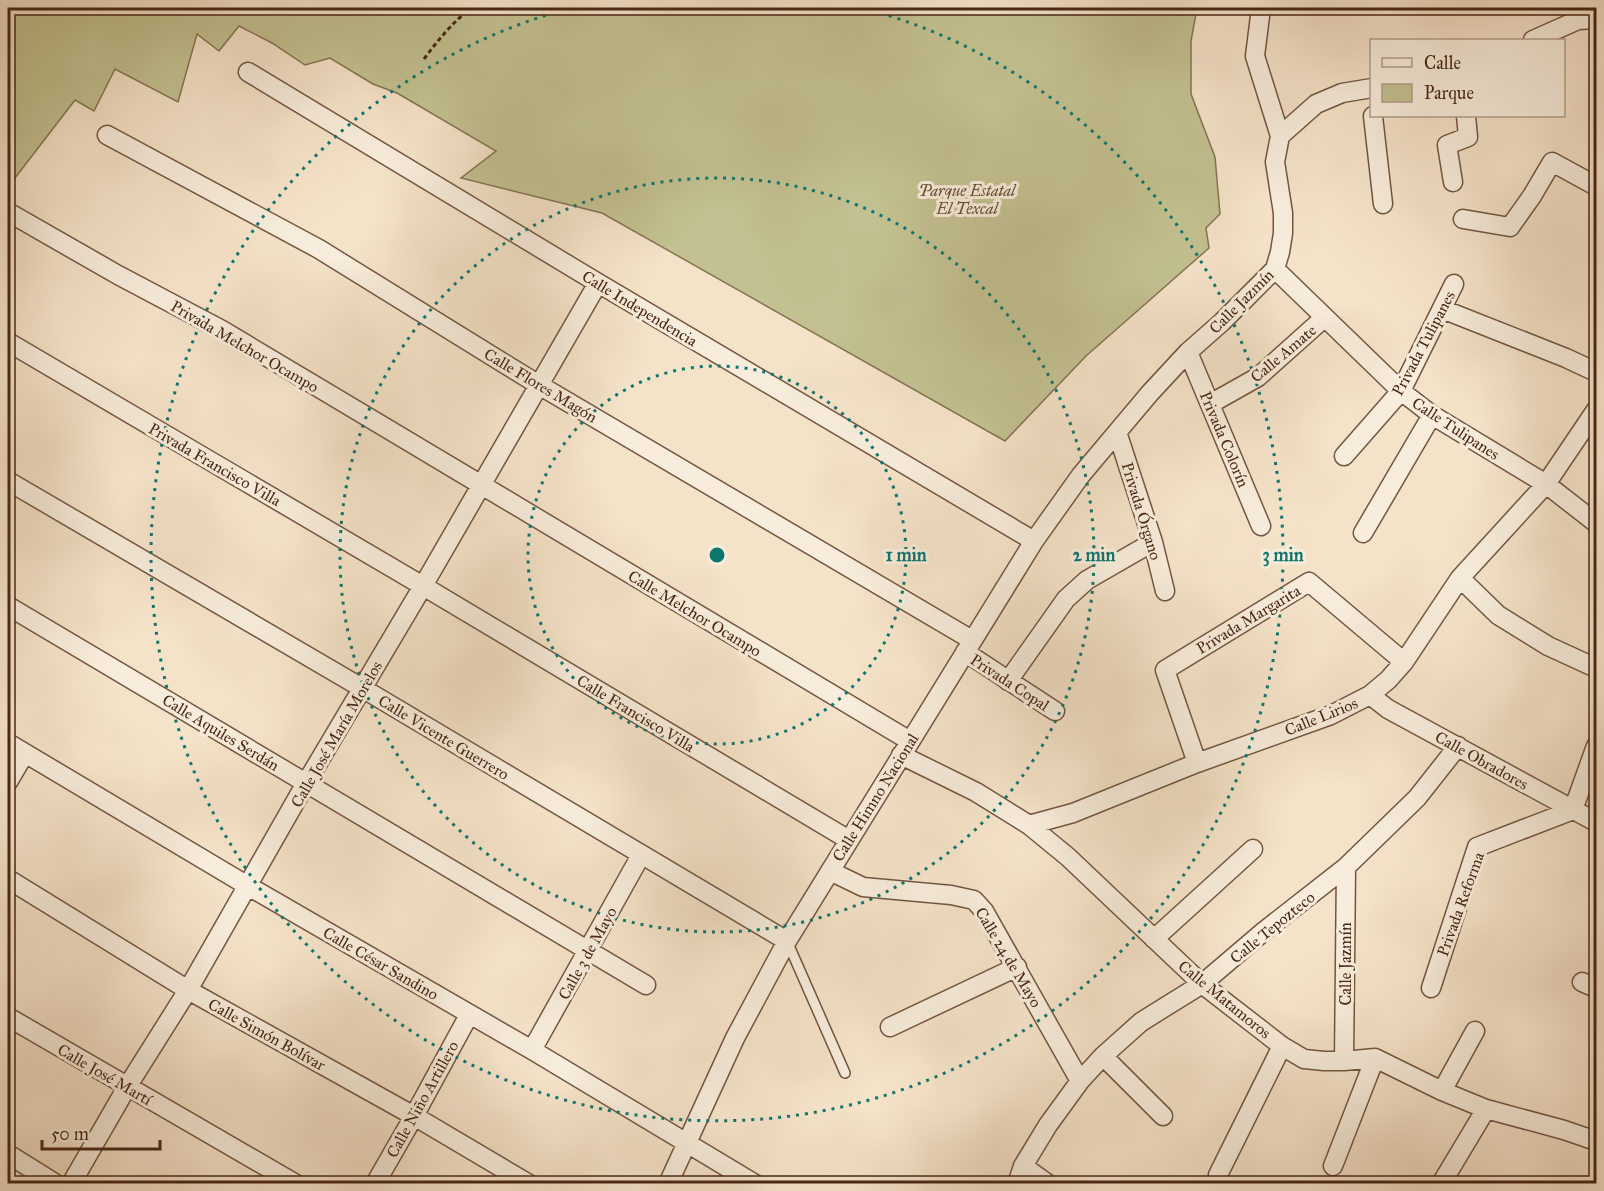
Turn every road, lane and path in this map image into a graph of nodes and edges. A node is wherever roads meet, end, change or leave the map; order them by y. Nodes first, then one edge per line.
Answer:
1 (471, 8) edge
2 (1262, 8) edge
3 (1596, 19) edge
4 (1535, 39) edge
5 (424, 59) dead end
6 (248, 72) dead end
7 (1370, 92) edge
8 (1373, 117) edge
9 (1466, 117) edge
10 (107, 135) dead end
11 (1280, 136) junction
12 (1453, 182) dead end
13 (1596, 186) edge
14 (1383, 204) dead end
15 (8, 212) edge
16 (1462, 219) dead end
17 (1275, 269) junction
18 (598, 283) junction
19 (1454, 284) dead end
20 (1442, 309) junction
21 (1324, 318) junction
22 (8, 342) edge
23 (1188, 352) junction
24 (1596, 372) edge
25 (539, 385) junction
26 (1401, 391) junction
27 (1210, 404) junction
28 (1596, 410) edge
29 (1432, 415) junction
30 (1117, 432) junction
31 (1344, 456) dead end
32 (8, 482) edge
33 (1546, 484) junction
34 (481, 485) junction
35 (1596, 523) edge
36 (1261, 526) dead end
37 (1363, 533) dead end
38 (1034, 541) junction
39 (1153, 542) junction
40 (1460, 578) junction
41 (423, 586) junction
42 (1166, 591) dead end
43 (8, 606) edge
44 (969, 646) junction
45 (1404, 662) junction
46 (1596, 668) edge
47 (1008, 681) junction
48 (362, 688) junction
49 (1370, 695) junction
50 (1055, 711) dead end
51 (8, 743) edge
52 (1458, 746) junction
53 (1596, 746) edge
54 (906, 748) junction
55 (25, 753) junction
56 (1197, 763) junction
57 (8, 782) edge
58 (306, 783) junction
59 (1573, 810) junction
60 (1596, 822) edge
61 (1029, 825) junction
62 (849, 840) junction
63 (1253, 849) dead end
64 (641, 855) junction
65 (1346, 867) junction
66 (830, 871) junction
67 (8, 879) edge
68 (248, 886) junction
69 (1154, 939) junction
70 (787, 941) junction
71 (588, 951) junction
72 (1017, 967) junction
73 (1202, 984) junction
74 (646, 985) dead end
75 (1431, 988) dead end
76 (188, 990) junction
77 (469, 1015) junction
78 (8, 1017) edge
79 (890, 1027) dead end
80 (1475, 1031) dead end
81 (1282, 1046) junction
82 (532, 1050) junction
83 (1103, 1056) junction
84 (1375, 1058) junction
85 (1344, 1062) junction
86 (846, 1073) dead end
87 (1080, 1081) junction
88 (127, 1087) junction
89 (1442, 1091) junction
90 (1486, 1109) junction
91 (414, 1116) junction
92 (1163, 1116) dead end
93 (1596, 1141) edge
94 (687, 1143) junction
95 (8, 1155) edge
96 (1334, 1166) dead end
97 (1020, 1175) edge
98 (1218, 1175) dead end
99 (56, 1184) edge
100 (71, 1184) edge
101 (296, 1184) edge
102 (375, 1184) edge
103 (529, 1184) edge
104 (668, 1184) edge
105 (755, 1184) edge
106 (1048, 1184) edge
107 (1441, 1184) edge

1 - 5 path
2 - 11 street
3 - 4 street
6 - 18 street, Calle Independencia
7 - 11 street
8 - 14 street
9 - 12 street
10 - 25 street, Calle Flores Magón
11 - 17 street, Calle Jazmín
13 - 16 street
15 - 34 street, Privada Melchor Ocampo
17 - 21 street, Calle Tulipanes
17 - 23 street, Calle Jazmín
18 - 25 street, Calle José María Morelos
18 - 38 street, Calle Independencia
19 - 20 street, Privada Tulipanes
20 - 24 street
20 - 26 street, Privada Tulipanes
21 - 26 street, Calle Tulipanes
21 - 27 street, Calle Amate
22 - 41 street, Privada Francisco Villa
23 - 27 street, Privada Colorín
23 - 30 street, Calle Jazmín
25 - 34 street, Calle José María Morelos
25 - 44 street, Calle Flores Magón
26 - 29 street, Calle Tulipanes
26 - 31 street, Privada Tulipanes
27 - 36 street, Privada Colorín
28 - 33 street, Calle Lirios
29 - 33 street, Calle Tulipanes
29 - 37 street
30 - 38 street, Calle Himno Nacional
30 - 39 street, Privada Órgano
32 - 48 street, Calle Vicente Guerrero
33 - 35 street, Calle Tulipanes
33 - 40 street, Calle Lirios
34 - 41 street, Calle José María Morelos
34 - 54 street, Calle Melchor Ocampo
38 - 44 street, Calle Himno Nacional
39 - 42 street, Privada Órgano
39 - 47 street
40 - 45 street, Calle Lirios
40 - 46 street
41 - 48 street, Calle José María Morelos
41 - 62 street, Calle Francisco Villa
43 - 58 street, Calle Aquiles Serdán
44 - 47 street, Privada Copal
44 - 54 street, Calle Himno Nacional
45 - 49 street, Calle Lirios
45 - 56 street, Privada Margarita
47 - 50 street, Privada Copal
48 - 58 street, Calle José María Morelos
48 - 64 street, Calle Vicente Guerrero
49 - 52 street, Calle Obradores
49 - 56 street, Calle Lirios
51 - 55 street, Calle César Sandino
52 - 59 street, Calle Obradores
52 - 65 street, Calle Tepozteco
53 - 59 street
54 - 61 street, Calle Matamoros
54 - 62 street, Calle Himno Nacional
55 - 57 street
55 - 68 street, Calle César Sandino
56 - 61 street, Calle Lirios
58 - 68 street, Calle José María Morelos
58 - 71 street, Calle Aquiles Serdán
59 - 60 street, Calle Obradores
59 - 75 street, Privada Reforma
61 - 69 street, Calle Matamoros
62 - 66 street, Calle Himno Nacional
63 - 69 street
64 - 70 street, Calle Vicente Guerrero
64 - 71 street, Calle 3 de Mayo
65 - 73 street, Calle Tepozteco
65 - 85 street, Calle Jazmín
66 - 70 street, Calle Himno Nacional
66 - 72 street, Calle 24 de Mayo
67 - 76 street, Calle Simón Bolívar
68 - 76 street, Calle José María Morelos
68 - 77 street, Calle César Sandino
69 - 73 street, Calle Matamoros
70 - 86 lane
70 - 94 street, Calle Himno Nacional
71 - 74 street, Calle Aquiles Serdán
71 - 82 street, Calle 3 de Mayo
72 - 79 street
72 - 87 street, Calle 24 de Mayo
73 - 81 street, Calle Matamoros
73 - 83 street, Calle Tepozteco
76 - 88 street, Calle José María Morelos
76 - 91 street, Calle Simón Bolívar
77 - 82 street, Calle César Sandino
77 - 91 street, Calle Niño Artillero
78 - 88 street, Calle José Martí
80 - 89 street
81 - 85 street, Calle Matamoros
81 - 98 street
82 - 94 street, Calle César Sandino
83 - 87 street, Calle Tepozteco
83 - 92 street
84 - 85 street, Calle Matamoros
84 - 89 street
84 - 96 street
87 - 97 street, Calle Tepozteco
88 - 100 street, Calle José María Morelos
88 - 101 street, Calle José Martí
89 - 90 street
90 - 93 street
90 - 107 street
91 - 102 street, Calle Niño Artillero
91 - 103 street, Calle Simón Bolívar
94 - 104 street, Calle Himno Nacional
94 - 105 street, Calle César Sandino
95 - 99 street
97 - 106 street

